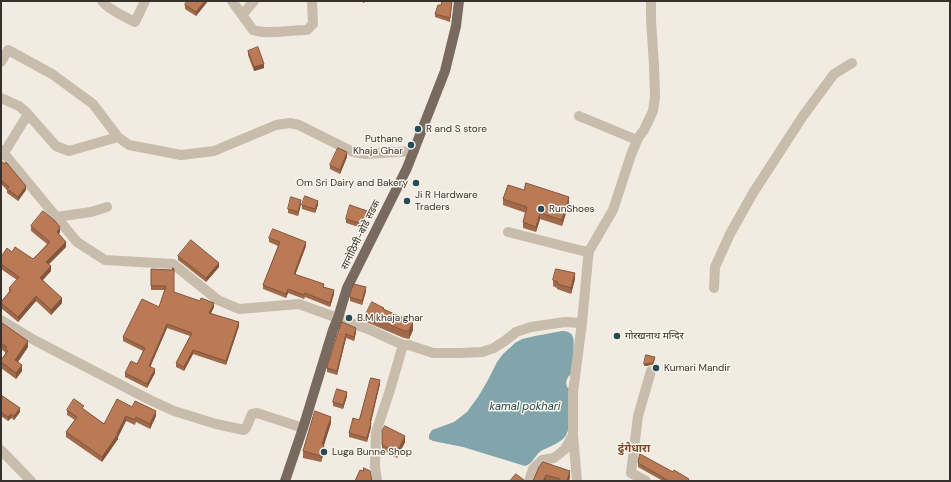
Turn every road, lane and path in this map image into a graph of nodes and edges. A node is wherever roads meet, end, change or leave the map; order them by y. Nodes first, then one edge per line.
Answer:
1 (102, 1) edge
2 (145, 1) edge
3 (232, 1) edge
4 (254, 1) edge
5 (312, 1) edge
6 (459, 1) edge
7 (651, 1) edge
8 (242, 15) junction
9 (1, 62) edge
10 (852, 63) dead end
11 (1, 98) edge
12 (28, 114) junction
13 (579, 116) dead end
14 (118, 137) junction
15 (637, 140) junction
16 (414, 151) junction
17 (2, 152) edge
18 (107, 207) dead end
19 (56, 217) junction
20 (508, 232) dead end
21 (589, 251) junction
22 (714, 288) dead end
23 (338, 318) junction
24 (1, 320) edge
25 (582, 322) junction
26 (403, 345) junction
27 (651, 371) dead end
28 (303, 428) junction
29 (573, 435) junction
30 (1, 450) edge
31 (31, 481) edge
32 (285, 481) edge
33 (376, 481) edge
34 (529, 481) edge
35 (577, 481) edge
36 (646, 481) edge

1 - 2 street
3 - 8 street
4 - 8 street
5 - 8 street
6 - 16 main road, सानोठिमी-बोडे सडक
7 - 15 street
9 - 14 street
10 - 22 street
11 - 12 street
12 - 14 street
12 - 17 street
13 - 15 street
14 - 16 street
15 - 21 street
16 - 23 main road, सानोठिमी-बोडे सडक
17 - 19 street
18 - 19 street
19 - 23 street
20 - 21 street
21 - 25 street
23 - 26 street
23 - 28 main road, सानोठिमी-बोडे सडक
24 - 28 street
25 - 26 street
25 - 29 street
26 - 33 street
27 - 36 street
28 - 32 main road, सानोठिमी-बोडे सडक
29 - 34 street
29 - 35 street
30 - 31 street

